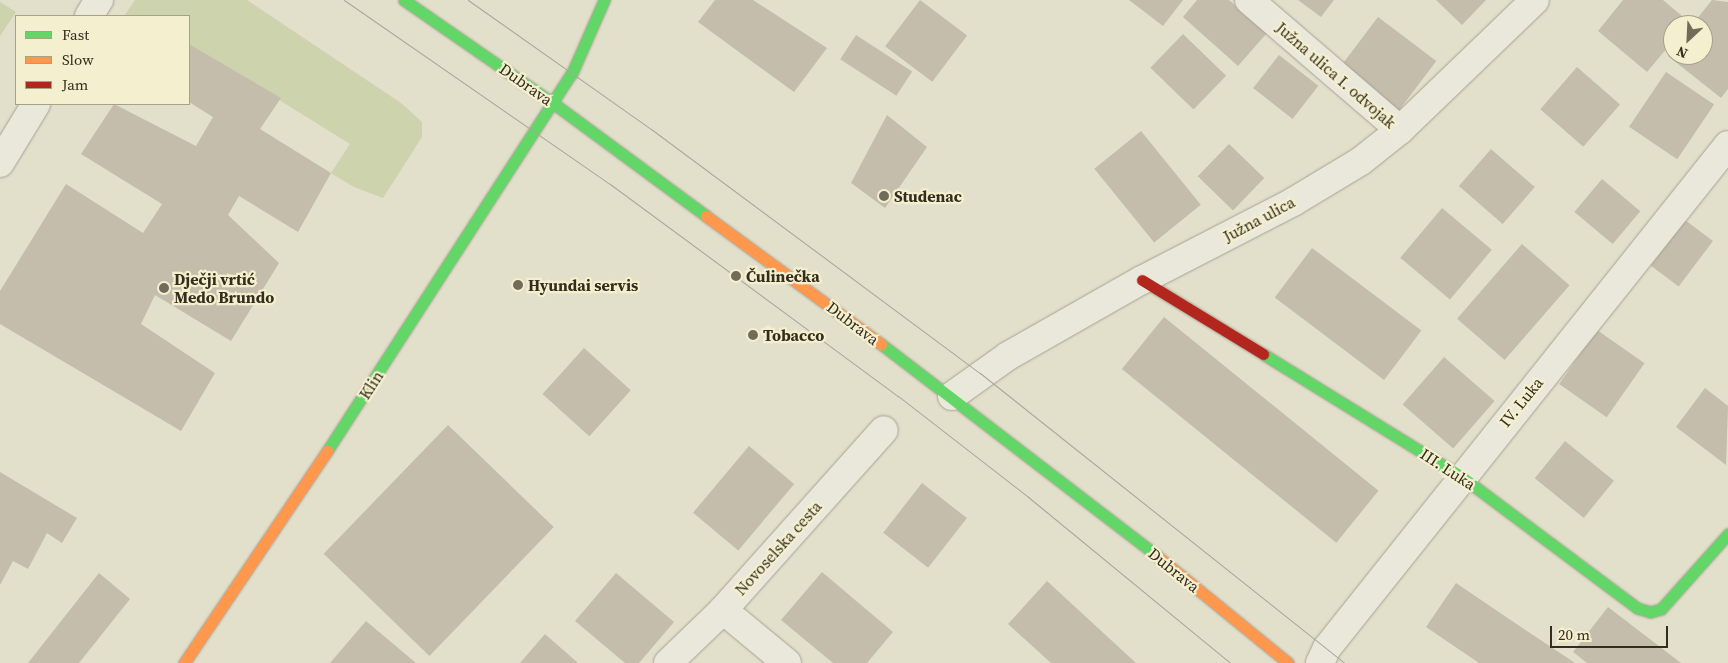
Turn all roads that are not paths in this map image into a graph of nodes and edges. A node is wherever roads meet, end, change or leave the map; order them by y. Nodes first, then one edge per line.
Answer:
1 (99, 0) edge
2 (404, 0) edge
3 (604, 0) edge
4 (1249, 0) edge
5 (1535, 0) edge
6 (90, 15) edge
7 (553, 103) junction
8 (35, 105) edge
9 (1400, 130) junction
10 (1728, 145) edge
11 (0, 163) edge
12 (1142, 280) junction
13 (952, 396) junction
14 (884, 430) dead end
15 (1462, 477) junction
16 (1728, 534) edge
17 (722, 610) junction
18 (184, 663) edge
19 (668, 663) edge
20 (786, 663) edge
21 (1288, 663) edge
22 (1320, 663) edge

1 - 6 street
2 - 7 street, Dubrava
3 - 7 street, Klin
4 - 9 street, Južna ulica I. odvojak
5 - 9 street, Južna ulica
7 - 13 street, Dubrava
7 - 18 street, Klin
8 - 11 street
9 - 12 street, Južna ulica
10 - 15 street, IV. Luka
12 - 13 street, Južna ulica
12 - 15 street, III. Luka
13 - 21 street, Dubrava
14 - 17 street, Novoselska cesta
15 - 16 street, III. Luka
15 - 22 street, IV. Luka
17 - 19 street, Novoselska cesta
17 - 20 street

